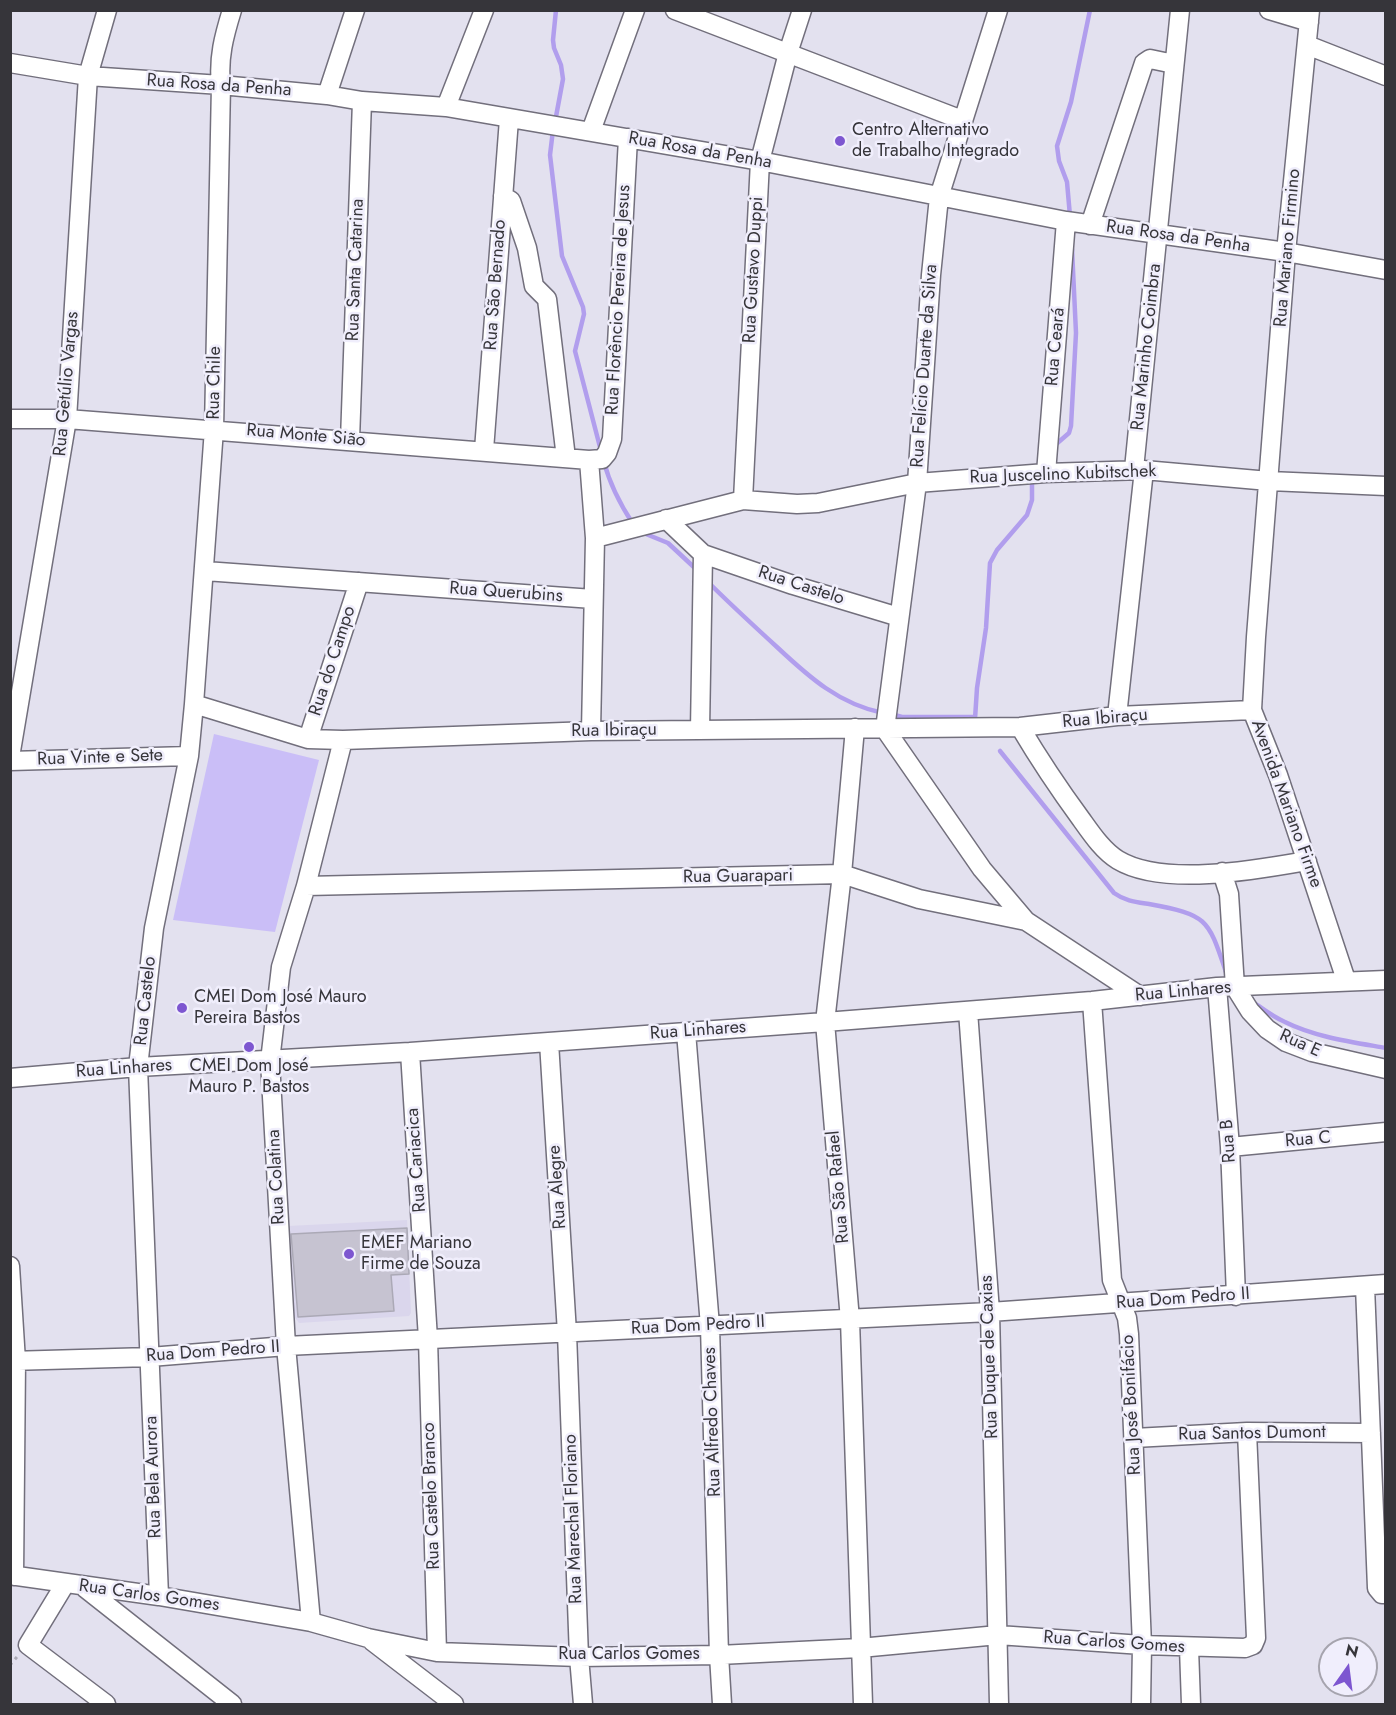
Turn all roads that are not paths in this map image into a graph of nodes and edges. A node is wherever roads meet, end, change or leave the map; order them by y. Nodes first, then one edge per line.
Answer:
1 (107, 10) edge
2 (232, 10) edge
3 (355, 10) edge
4 (484, 10) edge
5 (635, 10) edge
6 (675, 10) edge
7 (802, 10) edge
8 (998, 10) edge
9 (1180, 10) edge
10 (1269, 10) edge
11 (1310, 15) edge
12 (1307, 45) junction
13 (788, 53) junction
14 (10, 63) edge
15 (1174, 64) junction
16 (88, 76) junction
17 (1386, 76) edge
18 (221, 85) junction
19 (327, 95) junction
20 (362, 101) junction
21 (446, 107) junction
22 (509, 119) junction
23 (962, 120) junction
24 (591, 131) junction
25 (628, 138) junction
26 (760, 161) junction
27 (502, 196) junction
28 (939, 197) junction
29 (1066, 220) junction
30 (1090, 225) junction
31 (1159, 234) junction
32 (1286, 252) junction
33 (1386, 270) edge
34 (10, 419) edge
35 (67, 419) junction
36 (214, 429) junction
37 (350, 440) junction
38 (484, 450) junction
39 (566, 458) junction
40 (596, 459) junction
41 (1139, 469) junction
42 (1046, 472) junction
43 (1269, 481) junction
44 (916, 483) junction
45 (1386, 486) edge
46 (743, 500) junction
47 (666, 519) junction
48 (595, 538) junction
49 (703, 554) junction
50 (205, 571) junction
51 (358, 582) junction
52 (593, 599) junction
53 (899, 617) junction
54 (194, 704) junction
55 (1252, 710) junction
56 (1117, 716) junction
57 (1020, 727) junction
58 (855, 728) junction
59 (885, 729) junction
60 (591, 730) junction
61 (700, 730) junction
62 (308, 739) junction
63 (343, 740) junction
64 (189, 756) junction
65 (10, 759) edge
66 (1307, 861) junction
67 (1222, 872) junction
68 (842, 874) junction
69 (306, 886) junction
70 (1026, 921) junction
71 (1346, 980) junction
72 (1386, 980) edge
73 (1226, 987) junction
74 (1140, 996) junction
75 (1092, 1001) junction
76 (968, 1011) junction
77 (825, 1022) junction
78 (686, 1032) junction
79 (549, 1042) junction
80 (410, 1052) junction
81 (270, 1061) junction
82 (138, 1067) junction
83 (1386, 1069) edge
84 (10, 1078) edge
85 (1386, 1132) edge
86 (1230, 1147) junction
87 (10, 1266) edge
88 (1386, 1284) edge
89 (1365, 1286) junction
90 (1236, 1296) junction
91 (1122, 1303) junction
92 (990, 1312) junction
93 (850, 1320) junction
94 (710, 1326) junction
95 (567, 1333) junction
96 (428, 1339) junction
97 (286, 1346) junction
98 (150, 1357) junction
99 (14, 1361) edge
100 (1248, 1432) junction
101 (1371, 1433) junction
102 (1134, 1438) junction
103 (12, 1576) edge
104 (65, 1584) junction
105 (83, 1587) junction
106 (1384, 1594) edge
107 (159, 1596) junction
108 (311, 1622) junction
109 (998, 1635) junction
110 (368, 1638) junction
111 (1142, 1645) junction
112 (1189, 1647) junction
113 (860, 1648) junction
114 (437, 1652) junction
115 (719, 1655) junction
116 (579, 1657) junction
117 (106, 1704) edge
118 (232, 1704) edge
119 (454, 1704) edge
120 (583, 1704) edge
121 (722, 1704) edge
122 (863, 1704) edge
123 (999, 1704) edge
124 (1141, 1704) edge
125 (1191, 1704) edge

1 - 16 street, Rua Getúlio Vargas
2 - 18 street, Rua Chile
3 - 19 street
4 - 21 street
5 - 24 street
6 - 13 street
7 - 13 street, Rua Gustavo Duppi
8 - 23 street, Rua Felício Duarte da Silva
9 - 15 street, Rua Marinho Coimbra
10 - 11 street
11 - 12 street, Rua Mariano Firmino
12 - 17 street
12 - 32 street, Rua Mariano Firmino
13 - 23 street
13 - 26 street, Rua Gustavo Duppi
14 - 16 street, Rua Rosa da Penha
15 - 30 street
15 - 31 street, Rua Marinho Coimbra
16 - 18 street, Rua Rosa da Penha
16 - 35 street, Rua Getúlio Vargas
18 - 19 street, Rua Rosa da Penha
18 - 36 street, Rua Chile
19 - 20 street, Rua Rosa da Penha
20 - 21 street, Rua Rosa da Penha
20 - 37 street, Rua Santa Catarina
21 - 22 street, Rua Rosa da Penha
22 - 24 street, Rua Rosa da Penha
22 - 27 street, Rua São Bernado
23 - 28 street, Rua Felício Duarte da Silva
24 - 25 street, Rua Rosa da Penha
25 - 26 street, Rua Rosa da Penha
25 - 40 street, Rua Florêncio Pereira de Jesus
26 - 28 street, Rua Rosa da Penha
26 - 46 street, Rua Gustavo Duppi
27 - 38 street, Rua São Bernado
27 - 39 street
28 - 29 street, Rua Rosa da Penha
28 - 44 street, Rua Felício Duarte da Silva
29 - 30 street, Rua Rosa da Penha
29 - 42 street, Rua Ceará
30 - 31 street, Rua Rosa da Penha
31 - 32 street, Rua Rosa da Penha
31 - 41 street, Rua Marinho Coimbra
32 - 33 street, Rua Rosa da Penha
32 - 43 street, Rua Mariano Firmino
34 - 35 street, Rua Monte Sião
35 - 36 street, Rua Monte Sião
35 - 65 street, Rua Getúlio Vargas
36 - 37 street, Rua Monte Sião
36 - 50 street, Rua Chile
37 - 38 street, Rua Monte Sião
38 - 39 street, Rua Monte Sião
39 - 40 street, Rua Monte Sião
40 - 48 street
41 - 42 street, Rua Juscelino Kubitschek
41 - 43 street, Rua Juscelino Kubitschek
41 - 56 street, Rua Marinho Coimbra
42 - 44 street, Rua Juscelino Kubitschek
43 - 45 street, Rua Juscelino Kubitschek
43 - 55 street, Avenida Mariano Firme
44 - 46 street, Rua Juscelino Kubitschek
44 - 53 street, Rua Felício Duarte da Silva
46 - 47 street
47 - 48 street
47 - 49 street
48 - 52 street
49 - 53 street, Rua Castelo
49 - 61 street
50 - 51 street, Rua Querubins
50 - 54 street, Rua Chile
51 - 52 street, Rua Querubins
51 - 62 street, Rua do Campo
52 - 60 street
53 - 59 street, Rua Felício Duarte da Silva
54 - 62 street
54 - 64 street, Rua Chile
55 - 56 street, Rua Ibiraçu
55 - 66 street, Avenida Mariano Firme
56 - 57 street, Rua Ibiraçu
57 - 59 street, Rua Ibiraçu
57 - 67 street
58 - 59 street, Rua Ibiraçu
58 - 61 street, Rua Ibiraçu
58 - 68 street, Rua São Rafael
59 - 70 street
60 - 61 street, Rua Ibiraçu
60 - 63 street, Rua Ibiraçu
62 - 63 street
63 - 69 street, Rua Colatina
64 - 65 street, Rua Vinte e Sete
64 - 82 street, Rua Castelo
66 - 67 street
66 - 71 street, Avenida Mariano Firme
67 - 73 street, Rua B
68 - 69 street, Rua Guarapari
68 - 70 street, Rua Guarapari
68 - 77 street, Rua São Rafael
69 - 81 street, Rua Colatina
70 - 74 street, Rua Guarapari
71 - 72 street, Rua Linhares
71 - 73 street, Rua Linhares
73 - 74 street, Rua Linhares
73 - 83 street, Rua E
73 - 86 street, Rua B
74 - 75 street, Rua Linhares
75 - 76 street, Rua Linhares
75 - 91 street, Rua José Bonifácio
76 - 77 street, Rua Linhares
76 - 92 street, Rua Duque de Caxias
77 - 78 street, Rua Linhares
77 - 93 street, Rua São Rafael
78 - 79 street, Rua Linhares
78 - 94 street, Rua Alfredo Chaves
79 - 80 street, Rua Linhares
79 - 95 street, Rua Alegre
80 - 81 street, Rua Linhares
80 - 96 street, Rua Cariacica
81 - 82 street, Rua Linhares
81 - 97 street, Rua Colatina
82 - 84 street, Rua Linhares
82 - 98 street, Rua Castelo
85 - 86 street, Rua C
86 - 90 street, Rua B
87 - 99 street
88 - 89 street, Rua Dom Pedro II
89 - 90 street, Rua Dom Pedro II
89 - 101 street
90 - 91 street, Rua Dom Pedro II
91 - 92 street, Rua Dom Pedro II
91 - 102 street, Rua José Bonifácio
92 - 93 street, Rua Dom Pedro II
92 - 109 street, Rua Duque de Caxias
93 - 94 street, Rua Dom Pedro II
93 - 113 street, Rua São Rafael
94 - 95 street, Rua Dom Pedro II
94 - 115 street, Rua Alfredo Chaves
95 - 96 street, Rua Dom Pedro II
95 - 116 street, Rua Marechal Floriano
96 - 97 street, Rua Dom Pedro II
96 - 114 street, Rua Castelo Branco
97 - 98 street, Rua Dom Pedro II
97 - 108 street, Rua Colatina
98 - 99 street, Rua Dom Pedro II
98 - 107 street, Rua Bela Aurora
99 - 103 street
100 - 101 street, Rua Santos Dumont
100 - 102 street, Rua Santos Dumont
100 - 112 street, Rua Carlos Gomes
101 - 106 street
102 - 111 street, Rua José Bonifácio
103 - 104 street, Rua Carlos Gomes
104 - 105 street, Rua Carlos Gomes
104 - 117 street
105 - 107 street, Rua Carlos Gomes
105 - 118 street
107 - 108 street, Rua Carlos Gomes
108 - 110 street, Rua Carlos Gomes
109 - 111 street, Rua Carlos Gomes
109 - 113 street, Rua Carlos Gomes
109 - 123 street, Rua Duque de Caxias
110 - 114 street, Rua Carlos Gomes
110 - 119 street
111 - 112 street, Rua Carlos Gomes
111 - 124 street, Rua José Bonifácio
112 - 125 street
113 - 115 street, Rua Carlos Gomes
113 - 122 street, Rua São Rafael
114 - 116 street, Rua Carlos Gomes
115 - 116 street, Rua Carlos Gomes
115 - 121 street, Rua Alfredo Chaves
116 - 120 street, Rua Marechal Floriano

